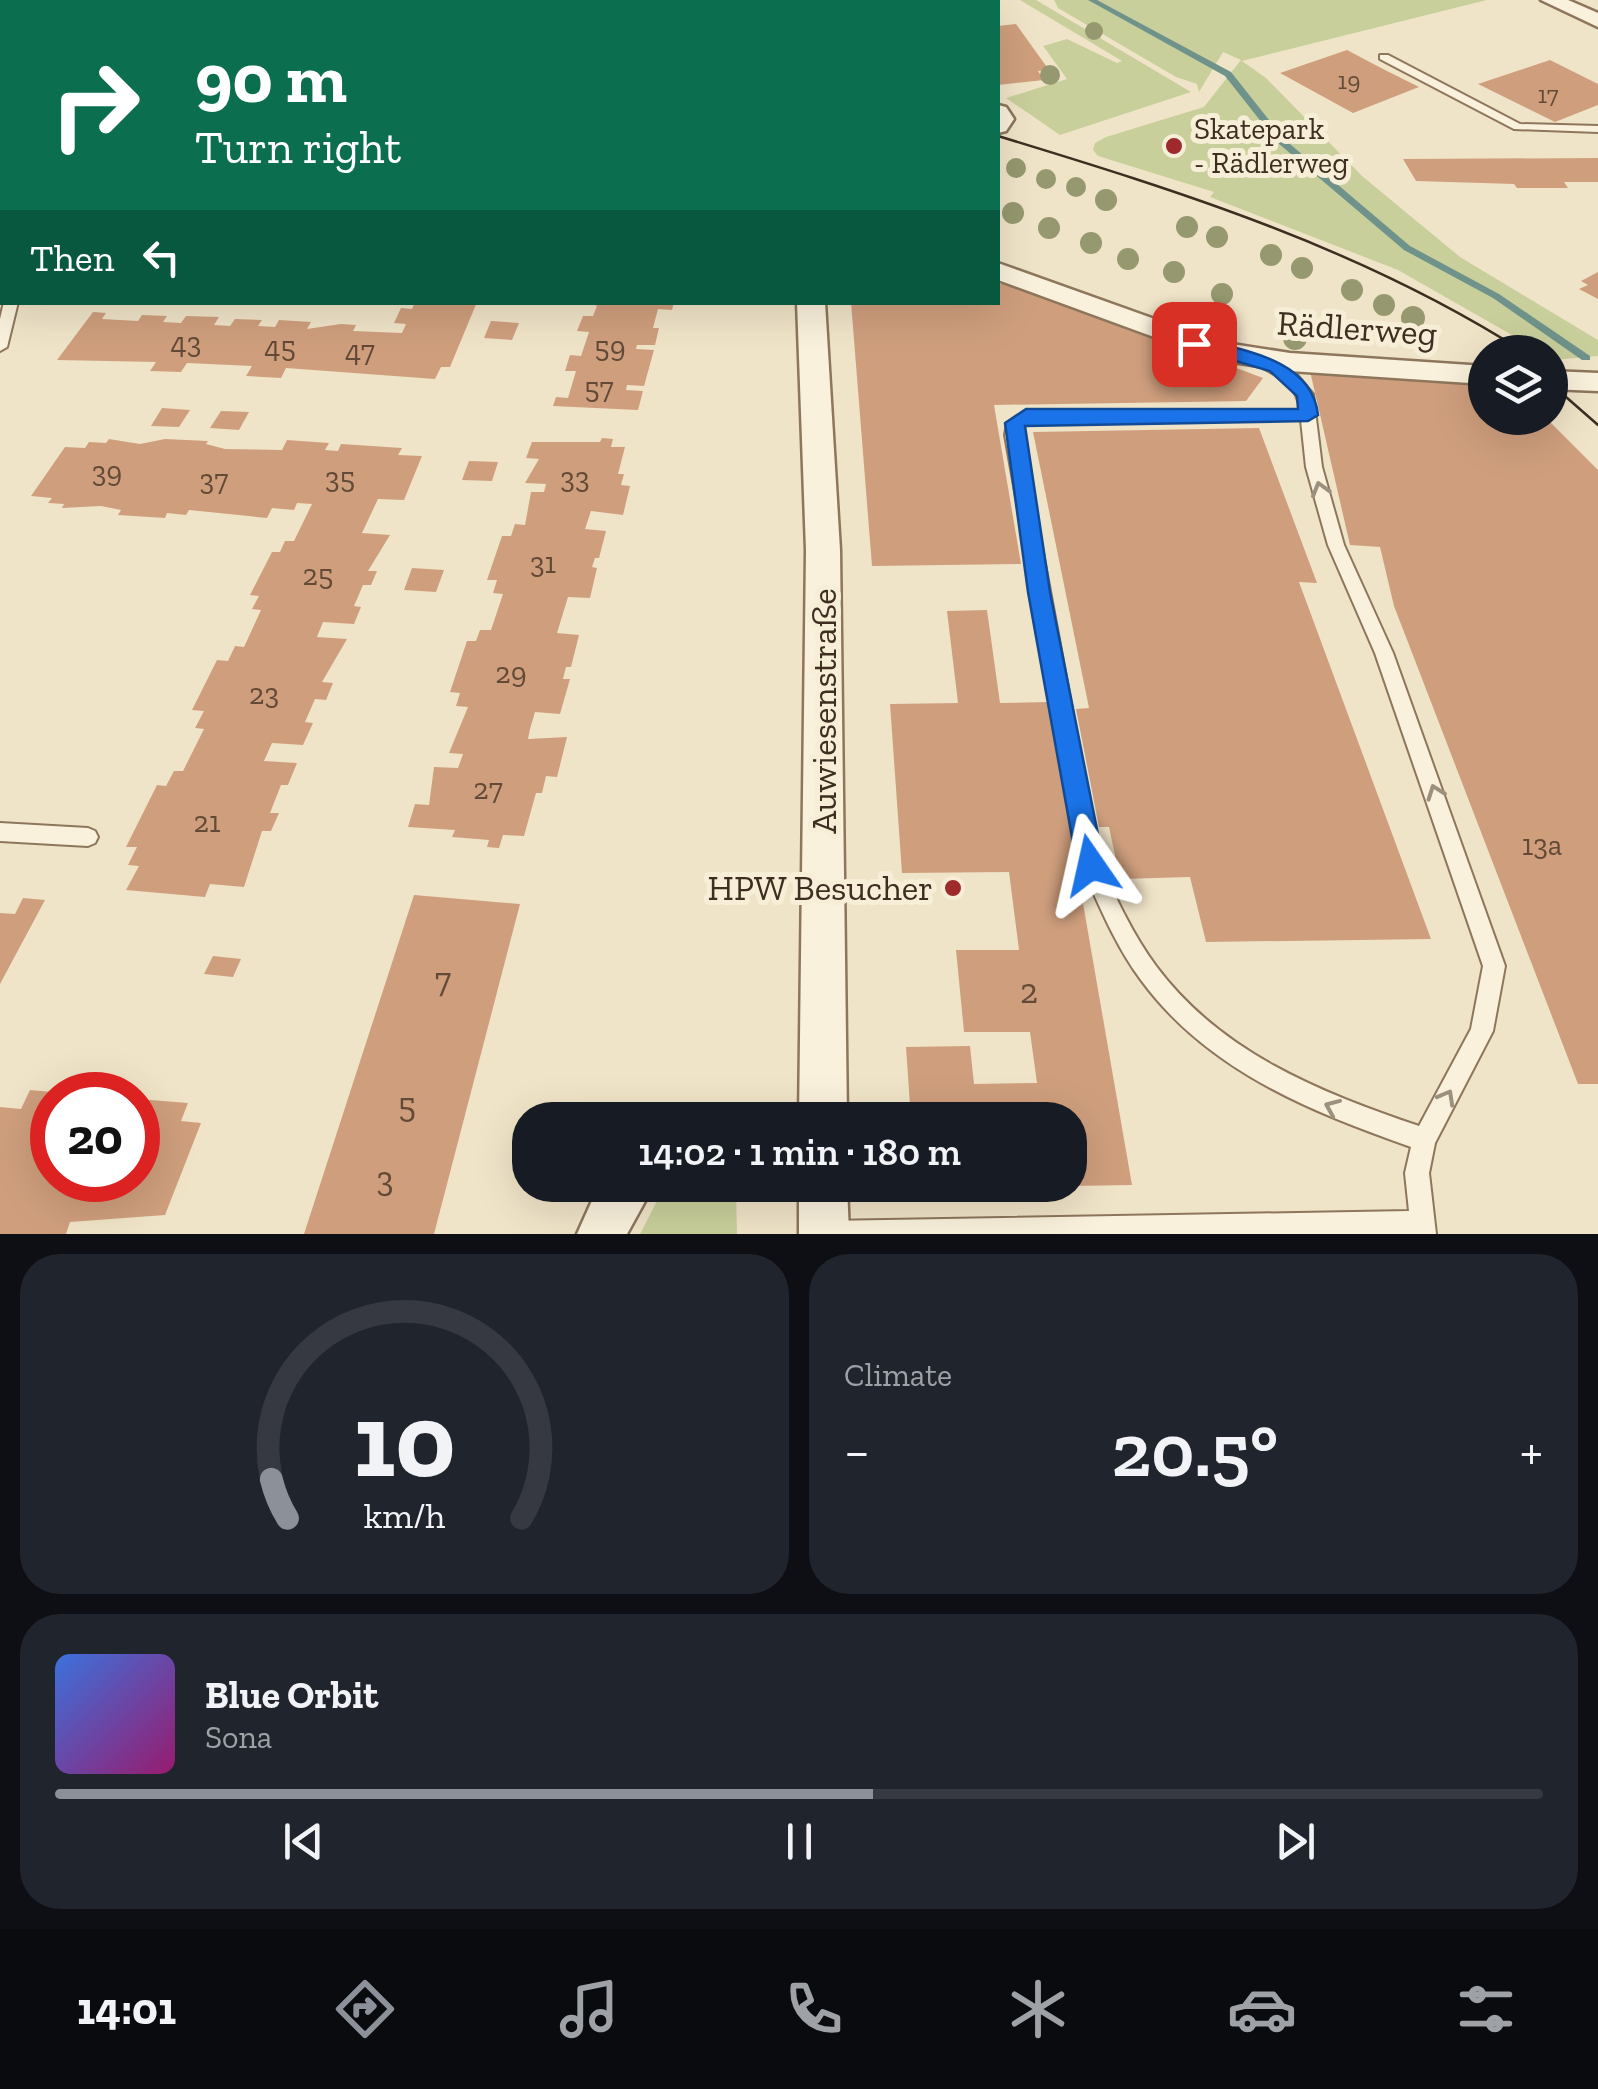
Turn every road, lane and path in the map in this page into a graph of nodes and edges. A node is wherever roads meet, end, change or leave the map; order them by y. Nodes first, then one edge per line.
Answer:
1 (1552, 0) edge
2 (1598, 20) edge
3 (1384, 57) dead end
4 (1598, 128) edge
5 (1000, 272) edge
6 (10, 305) edge
7 (811, 305) edge
8 (0, 347) edge
9 (1253, 358) junction
10 (1468, 374) edge
11 (1568, 381) edge
12 (1598, 382) edge
13 (1308, 415) junction
14 (0, 832) edge
15 (88, 836) dead end
16 (823, 1102) edge
17 (1424, 1140) junction
18 (616, 1202) edge
19 (824, 1217) edge
20 (1422, 1228) edge
21 (602, 1234) edge

1 - 2 street
3 - 4 lane
5 - 9 street, Rädlerweg
6 - 8 lane
7 - 16 street, Auwiesenstraße
9 - 10 street, Rädlerweg
9 - 13 lane
11 - 12 street
17 -> 13 lane
17 -> 13 lane
14 - 15 lane
17 - 20 lane
18 - 21 street
19 - 20 lane

